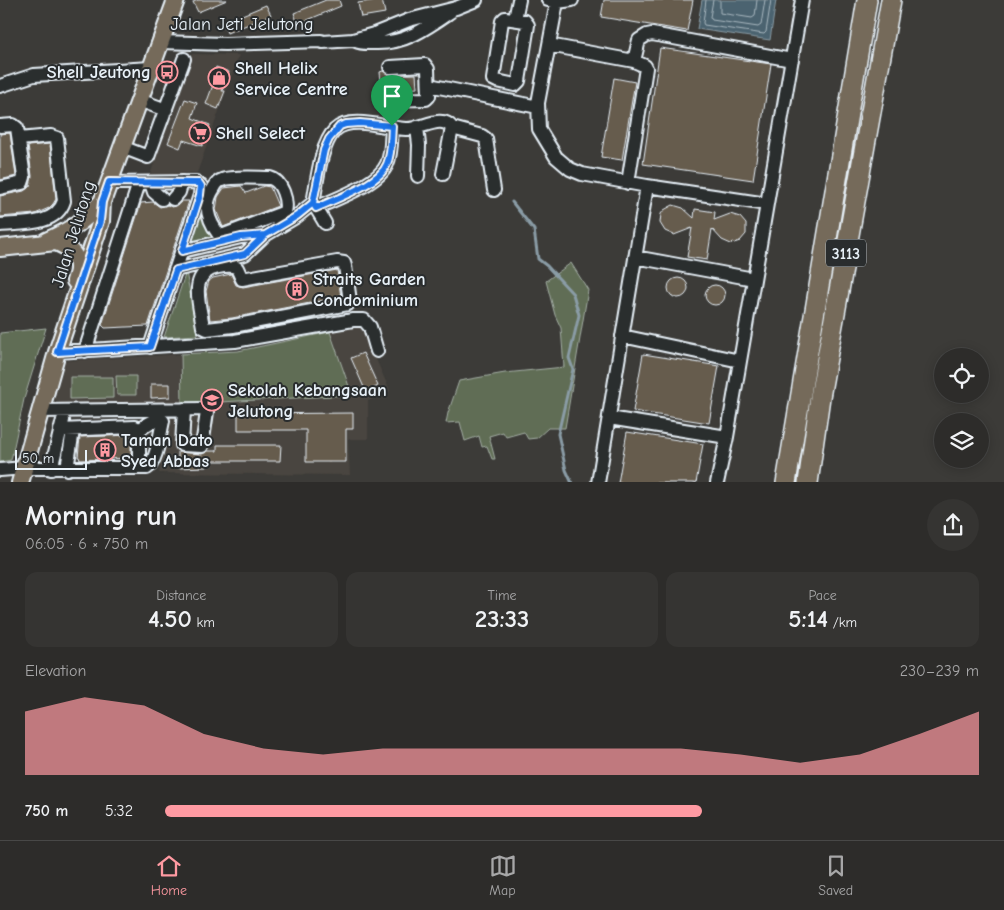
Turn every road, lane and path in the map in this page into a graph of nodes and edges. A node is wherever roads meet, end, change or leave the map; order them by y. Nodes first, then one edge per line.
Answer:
1 (176, 0) edge
2 (476, 0) edge
3 (519, 0) edge
4 (572, 0) edge
5 (802, 0) edge
6 (867, 0) edge
7 (891, 0) edge
8 (552, 1) edge
9 (515, 19) junction
10 (160, 42) junction
11 (549, 45) junction
12 (184, 59) dead end
13 (792, 60) junction
14 (634, 62) junction
15 (390, 67) dead end
16 (151, 68) junction
17 (429, 85) junction
18 (0, 86) edge
19 (139, 100) junction
20 (383, 100) dead end
21 (538, 107) junction
22 (166, 110) junction
23 (0, 126) edge
24 (392, 126) junction
25 (417, 127) junction
26 (452, 128) junction
27 (16, 137) junction
28 (122, 146) junction
29 (443, 174) dead end
30 (418, 176) dead end
31 (109, 182) junction
32 (182, 182) junction
33 (145, 183) junction
34 (628, 183) junction
35 (647, 186) junction
36 (0, 188) edge
37 (494, 190) dead end
38 (204, 196) junction
39 (102, 202) junction
40 (767, 204) junction
41 (314, 206) junction
42 (325, 223) dead end
43 (0, 225) edge
44 (265, 235) junction
45 (39, 244) junction
46 (0, 248) edge
47 (182, 251) junction
48 (635, 257) junction
49 (176, 270) junction
50 (754, 279) junction
51 (233, 326) junction
52 (622, 336) junction
53 (235, 341) junction
54 (150, 347) junction
55 (85, 351) junction
56 (377, 351) dead end
57 (57, 352) junction
58 (740, 361) junction
59 (184, 409) dead end
60 (37, 417) junction
61 (609, 418) junction
62 (73, 430) junction
63 (139, 430) junction
64 (727, 437) junction
65 (139, 468) junction
66 (51, 469) junction
67 (68, 469) junction
68 (0, 470) edge
69 (22, 475) edge
70 (598, 482) edge
71 (717, 482) edge
72 (786, 482) edge
73 (808, 482) edge

1 - 10 main road, Jalan Jelutong
2 - 10 street, Jalan Jeti Jelutong
3 - 9 street
4 - 8 street
5 - 13 street
6 - 72 highway, 3113
7 - 73 highway, 3113
8 - 11 street
9 - 9 street
10 - 16 main road, Jalan Jelutong
11 - 14 street
11 - 21 street
12 - 22 street
13 - 14 street
13 - 40 street
14 - 34 street
15 - 17 street
16 - 18 street
16 - 19 main road, Jalan Jelutong
17 - 20 street
17 - 21 street
19 - 22 street
19 - 28 main road, Jalan Jelutong
21 - 34 street
22 - 28 street
23 - 27 street
24 - 25 street
24 - 41 street
24 - 41 street
25 - 26 street
25 - 30 street
26 - 29 street
26 - 37 street
27 - 36 street
27 - 43 street
28 - 31 main road, Jalan Jelutong
31 - 33 street
31 - 39 main road, Jalan Jelutong
32 - 33 street
32 - 33 street
32 - 38 street
33 - 55 street
34 - 35 street
35 - 40 street
35 - 48 street
38 - 38 street
38 - 47 street
39 - 45 main road
39 - 57 main road, Jalan Jelutong
40 - 50 street
41 - 42 street
41 - 44 street
44 - 47 street
44 - 49 street
45 - 46 main road
45 - 60 main road
47 - 49 street
48 - 50 street
48 - 52 street
49 - 54 street
50 - 58 street
51 - 51 street
51 - 53 street
52 - 58 street
52 - 61 street
53 - 54 street
53 - 56 street
54 - 55 street
55 - 57 street
57 - 60 main road, Jalan Jelutong
58 - 64 street
59 - 60 street
60 - 69 main road, Jalan Jelutong
61 - 64 street
61 - 70 street
62 - 63 street
62 - 66 street
62 - 67 street
63 - 65 street
63 - 65 street
64 - 71 street
65 - 67 street
66 - 67 street
66 - 69 street
68 - 69 street

